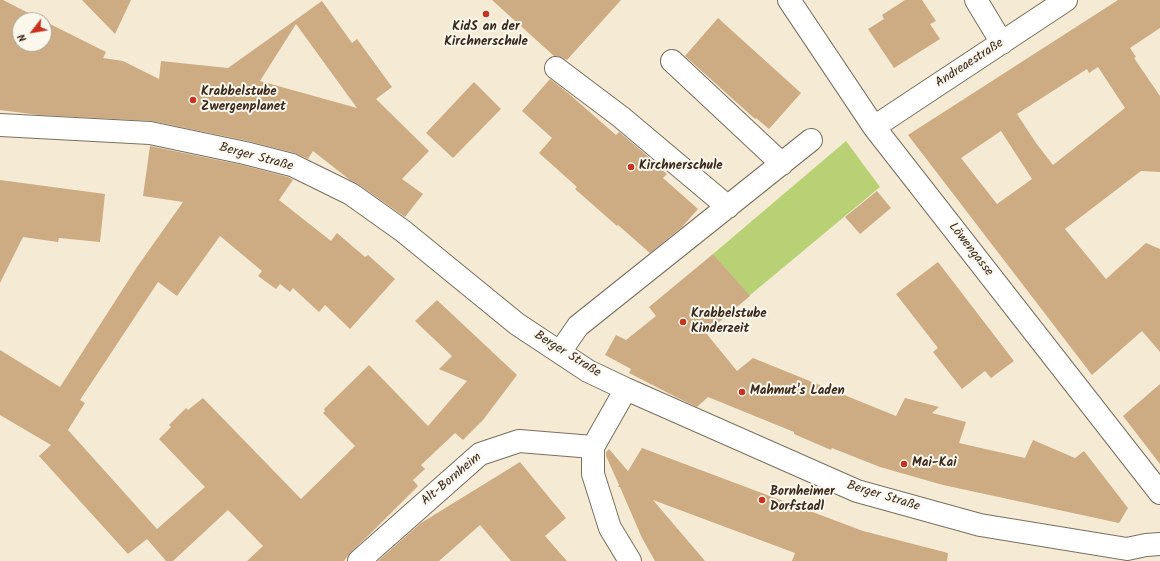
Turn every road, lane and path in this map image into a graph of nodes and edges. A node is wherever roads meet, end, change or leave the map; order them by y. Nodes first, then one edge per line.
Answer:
1 (789, 0) edge
2 (976, 0) edge
3 (1066, 0) edge
4 (1002, 43) junction
5 (672, 60) dead end
6 (556, 68) dead end
7 (0, 125) edge
8 (874, 127) junction
9 (811, 140) dead end
10 (782, 164) junction
11 (728, 207) junction
12 (560, 352) junction
13 (626, 389) junction
14 (593, 447) junction
15 (1160, 493) edge
16 (1160, 544) edge
17 (359, 561) edge
18 (630, 561) edge

1 - 8 street, Löwengasse
2 - 4 street
3 - 4 street, Andreaestraße
4 - 8 street, Andreaestraße
5 - 10 street
6 - 11 street
7 - 12 street, Berger Straße
8 - 15 street, Löwengasse
9 - 10 street
10 - 11 street
11 - 12 street
12 - 13 street, Berger Straße
13 - 14 street
13 - 16 street, Berger Straße
14 - 17 street, Alt-Bornheim
14 - 18 street

